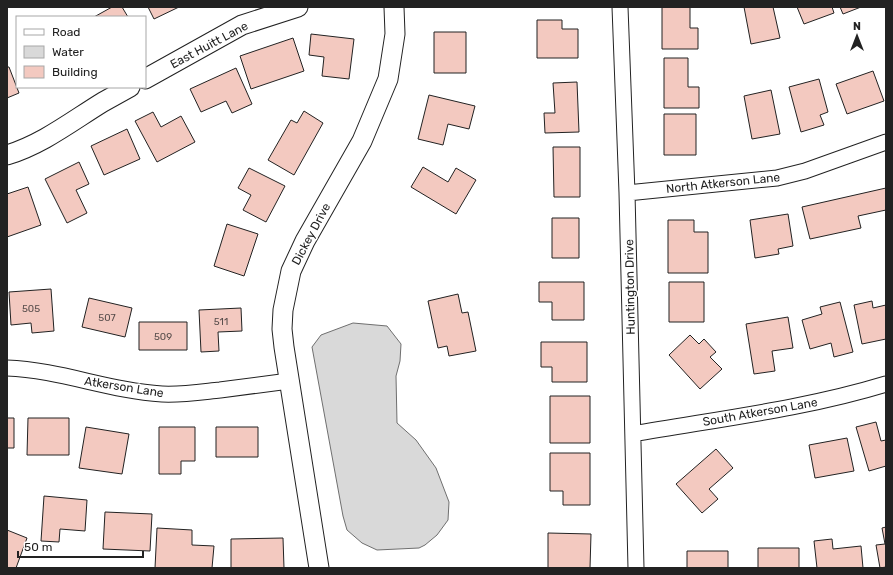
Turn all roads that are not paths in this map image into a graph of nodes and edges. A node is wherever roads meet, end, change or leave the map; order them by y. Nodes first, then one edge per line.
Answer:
1 (298, 7) edge
2 (394, 7) edge
3 (620, 7) edge
4 (146, 78) edge
5 (128, 88) edge
6 (886, 142) edge
7 (7, 155) edge
8 (627, 193) junction
9 (7, 368) edge
10 (289, 381) junction
11 (886, 384) edge
12 (633, 434) junction
13 (319, 568) edge
14 (636, 568) edge

1 - 4 street, East Huitt Lane
2 - 10 street, Dickey Drive
3 - 8 street, Huntington Drive
5 - 7 street
6 - 8 street, North Atkerson Lane
8 - 12 street, Huntington Drive
9 - 10 street, Atkerson Lane
10 - 13 street, Dickey Drive
11 - 12 street, South Atkerson Lane
12 - 14 street, Huntington Drive

